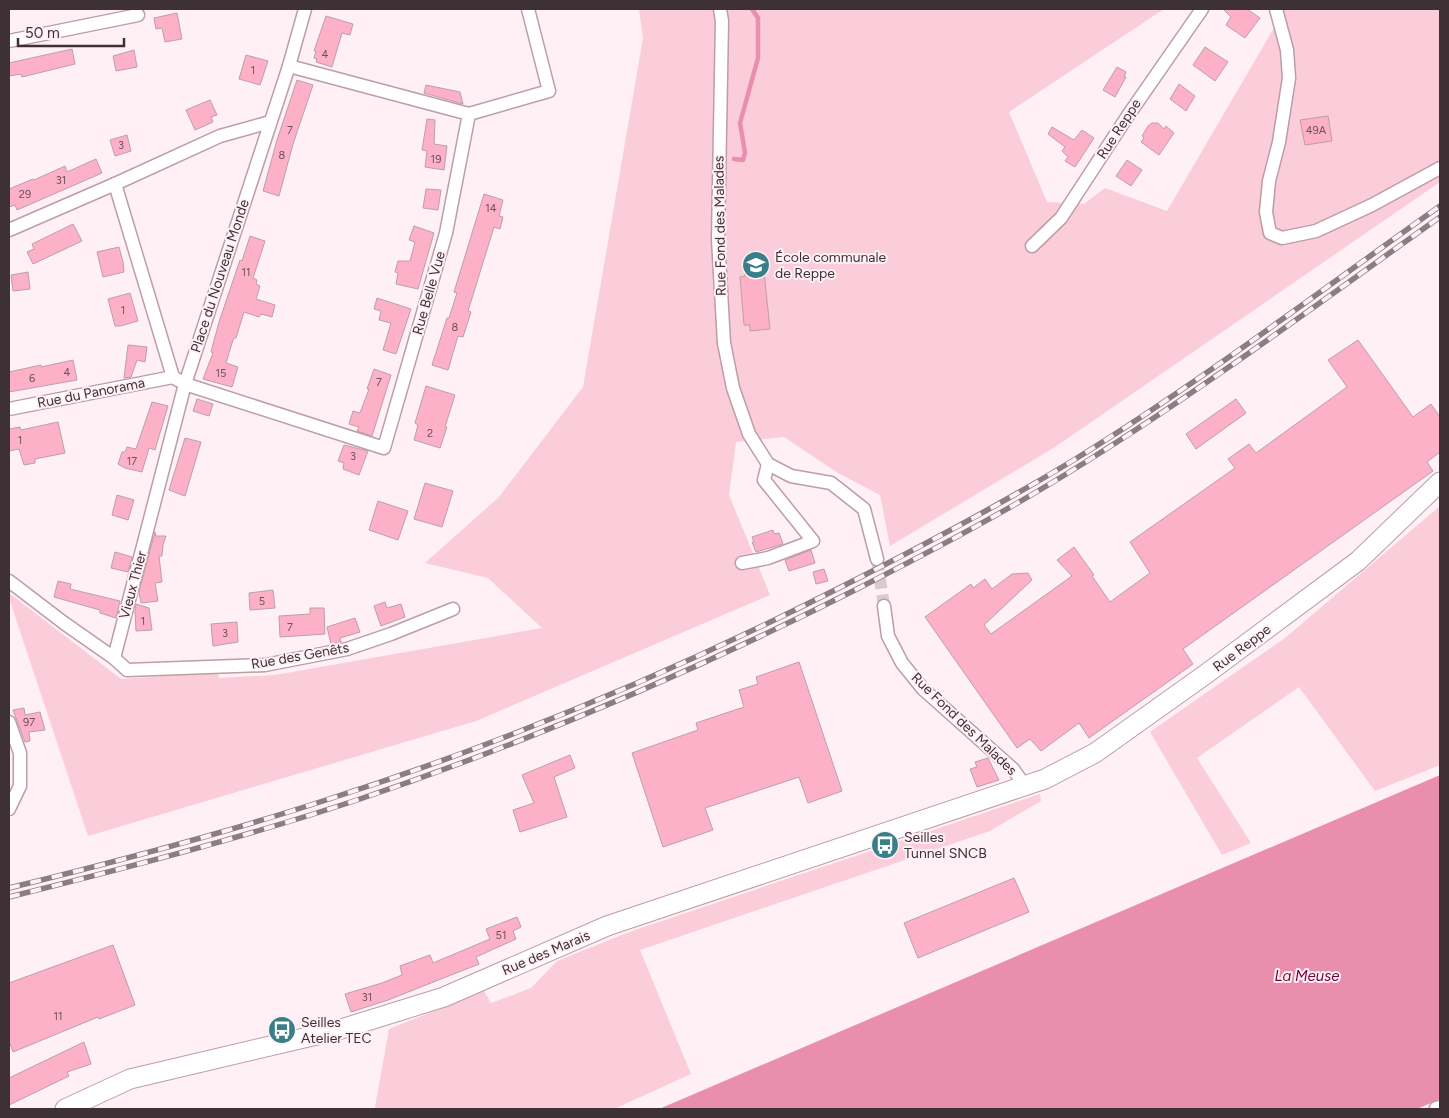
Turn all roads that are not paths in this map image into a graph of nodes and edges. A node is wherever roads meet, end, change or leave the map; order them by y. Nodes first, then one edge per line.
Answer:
1 (305, 9) edge
2 (528, 9) edge
3 (720, 9) edge
4 (1202, 9) edge
5 (1276, 9) edge
6 (138, 15) dead end
7 (9, 41) edge
8 (289, 66) junction
9 (468, 114) junction
10 (270, 122) junction
11 (1439, 168) edge
12 (115, 184) junction
13 (9, 230) edge
14 (1032, 246) dead end
15 (173, 377) junction
16 (186, 384) junction
17 (9, 409) edge
18 (768, 464) junction
19 (1440, 482) edge
20 (877, 559) tunnel mouth
21 (742, 563) dead end
22 (9, 581) edge
23 (884, 606) tunnel mouth
24 (453, 609) dead end
25 (114, 658) junction
26 (9, 722) edge
27 (1025, 786) junction
28 (9, 809) edge
29 (66, 1109) edge

1 - 8 street, Place du Nouveau Monde
2 - 9 street
3 - 18 street, Rue Fond des Malades
4 - 14 street, Rue Reppe
5 - 11 street
6 - 7 street
8 - 9 street
8 - 10 street, Place du Nouveau Monde
9 - 16 street, Rue Belle Vue
10 - 12 street
10 - 16 street, Place du Nouveau Monde
12 - 13 street
12 - 15 street
15 - 16 street
15 - 17 street, Rue du Panorama
16 - 25 street, Vieux Thier
18 - 20 street
18 - 21 street, Rue Fond des Malades
19 - 27 main road, Rue Reppe
22 - 25 street
23 - 27 street, Rue Fond des Malades
24 - 25 street, Rue des Genêts
26 - 28 street
27 - 29 main road, Rue des Marais

